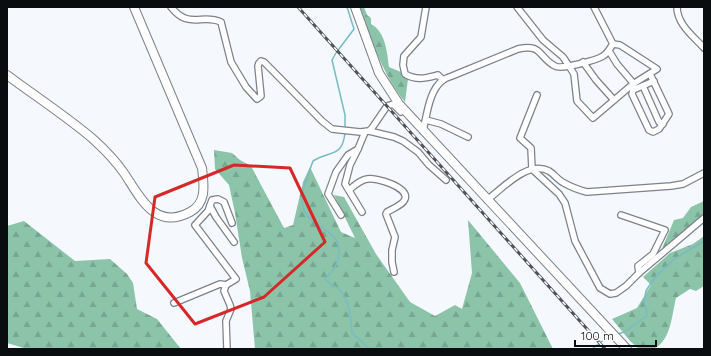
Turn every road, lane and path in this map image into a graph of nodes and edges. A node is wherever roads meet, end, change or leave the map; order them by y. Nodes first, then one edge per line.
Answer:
1 (134, 7) edge
2 (171, 7) edge
3 (355, 7) edge
4 (426, 7) edge
5 (517, 7) edge
6 (594, 7) edge
7 (677, 7) edge
8 (613, 44) junction
9 (704, 48) edge
10 (609, 51) junction
11 (583, 62) junction
12 (569, 66) junction
13 (650, 74) junction
14 (7, 75) edge
15 (443, 80) junction
16 (654, 81) junction
17 (634, 84) junction
18 (643, 86) junction
19 (537, 95) dead end
20 (614, 100) junction
21 (404, 110) junction
22 (426, 120) junction
23 (662, 124) junction
24 (367, 131) junction
25 (423, 131) junction
26 (468, 137) dead end
27 (358, 148) junction
28 (532, 169) junction
29 (704, 173) edge
30 (446, 180) dead end
31 (349, 190) junction
32 (204, 195) junction
33 (487, 200) junction
34 (211, 203) junction
35 (362, 212) dead end
36 (341, 215) dead end
37 (621, 215) dead end
38 (704, 218) edge
39 (232, 223) dead end
40 (234, 242) dead end
41 (394, 272) dead end
42 (639, 273) junction
43 (226, 285) junction
44 (174, 303) dead end
45 (227, 349) edge
46 (627, 349) edge

1 - 32 street
2 - 24 street
3 - 21 street
4 - 15 street
5 - 12 street
6 - 8 street
7 - 9 street
8 - 10 street
8 - 13 street
10 - 11 street
10 - 17 street
11 - 12 street
11 - 20 street
12 - 15 street
12 - 20 street
13 - 16 street
13 - 17 street
14 - 32 street
15 - 22 street
16 - 18 street
16 - 23 street
17 - 20 street
18 - 23 street
18 - 23 street
19 - 28 street
21 - 24 street
21 - 25 street
22 - 25 street
22 - 26 street
24 - 27 street
24 - 30 street
25 - 33 street
27 - 31 street
27 - 36 street
28 - 29 street
28 - 33 street
28 - 42 street
31 - 35 street
31 - 41 street
32 - 34 street
33 - 46 street
34 - 39 street
34 - 40 street
34 - 43 street
37 - 42 street
38 - 42 street
43 - 44 street
43 - 45 street

